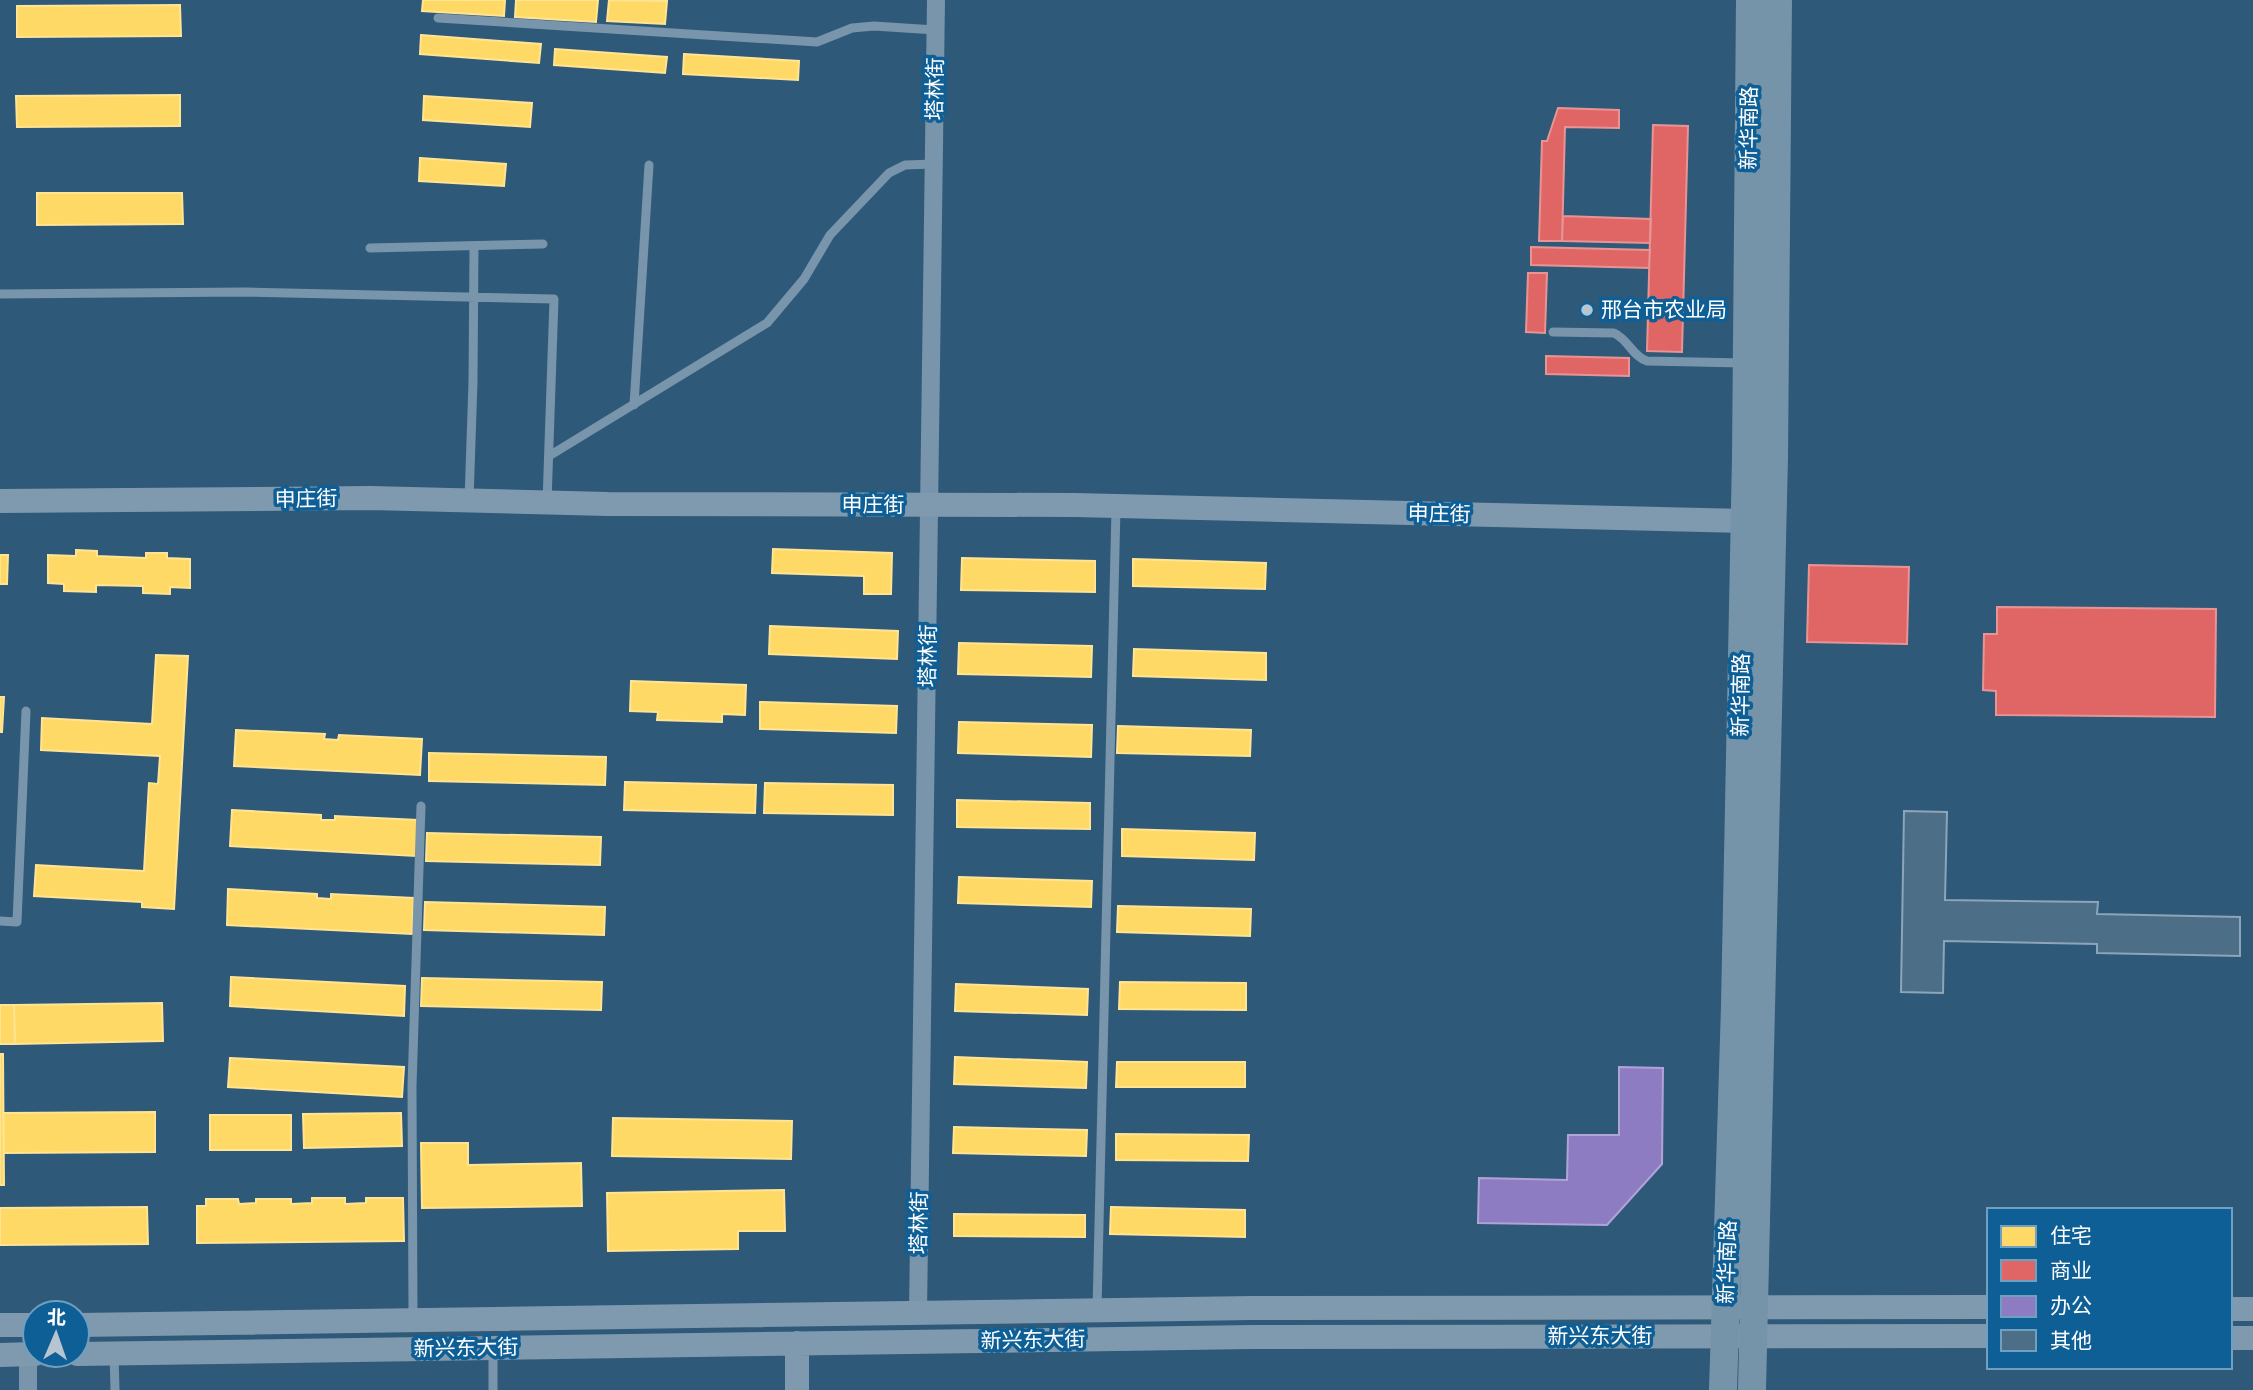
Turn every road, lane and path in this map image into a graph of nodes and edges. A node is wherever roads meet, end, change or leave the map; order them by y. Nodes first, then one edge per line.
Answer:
1 (936, 0) edge
2 (1750, 0) edge
3 (1778, 0) edge
4 (438, 18) dead end
5 (935, 30) junction
6 (934, 164) junction
7 (649, 165) dead end
8 (543, 244) dead end
9 (474, 246) junction
10 (370, 248) dead end
11 (0, 294) edge
12 (474, 297) junction
13 (1553, 332) dead end
14 (1747, 363) junction
15 (634, 405) junction
16 (549, 456) junction
17 (0, 501) edge
18 (469, 501) junction
19 (547, 502) junction
20 (930, 505) junction
21 (1116, 506) junction
22 (1745, 521) junction
23 (26, 711) dead end
24 (421, 806) dead end
25 (0, 921) edge
26 (1725, 1307) junction
27 (1754, 1307) junction
28 (1987, 1307) edge
29 (2232, 1309) edge
30 (2253, 1309) edge
31 (1097, 1310) junction
32 (918, 1313) junction
33 (413, 1320) junction
34 (0, 1325) edge
35 (21, 1325) edge
36 (91, 1325) edge
37 (1724, 1336) junction
38 (1753, 1336) junction
39 (1987, 1336) edge
40 (2232, 1338) edge
41 (2253, 1338) edge
42 (797, 1343) junction
43 (493, 1348) junction
44 (114, 1353) junction
45 (0, 1354) edge
46 (21, 1354) edge
47 (91, 1354) edge
48 (30, 1369) edge
49 (28, 1390) edge
50 (115, 1390) edge
51 (493, 1390) edge
52 (797, 1390) edge
53 (1723, 1390) edge
54 (1752, 1390) edge

1 - 5 street, 塔林街
2 - 14 main road, 新华南路
3 - 27 main road, 新华南路
4 - 5 lane
5 - 6 street, 塔林街
6 - 15 lane
6 - 20 street, 塔林街
7 - 15 lane
8 - 9 lane
9 - 10 lane
9 - 12 lane
11 - 12 lane
12 - 16 lane
12 - 18 lane
13 - 14 lane
14 - 22 main road, 新华南路
15 - 16 lane
16 - 19 lane
17 - 18 main road, 申庄街
18 - 19 main road, 申庄街
19 - 20 main road, 申庄街
20 - 21 main road, 申庄街
20 - 32 street, 塔林街
21 - 22 main road, 申庄街
21 - 31 lane
22 - 26 main road, 新华南路
23 - 25 lane
24 - 33 lane
26 - 27 main road, 新兴东大街
26 - 31 main road, 新兴东大街
26 - 37 main road, 新华南路
27 - 28 main road, 新兴东大街
27 - 38 main road, 新华南路
29 - 30 main road
31 - 32 main road, 新兴东大街
32 - 33 main road, 新兴东大街
33 - 36 main road, 新兴东大街
34 - 35 main road
37 - 38 main road, 新兴东大街
37 - 42 main road, 新兴东大街
37 - 53 main road, 新华南路
38 - 39 main road, 新兴东大街
38 - 54 main road, 新华南路
40 - 41 main road
42 - 43 main road, 新兴东大街
42 - 52 main road
43 - 44 main road, 新兴东大街
43 - 51 lane
44 - 47 main road, 新兴东大街
44 - 50 lane
45 - 46 main road
48 - 49 street

